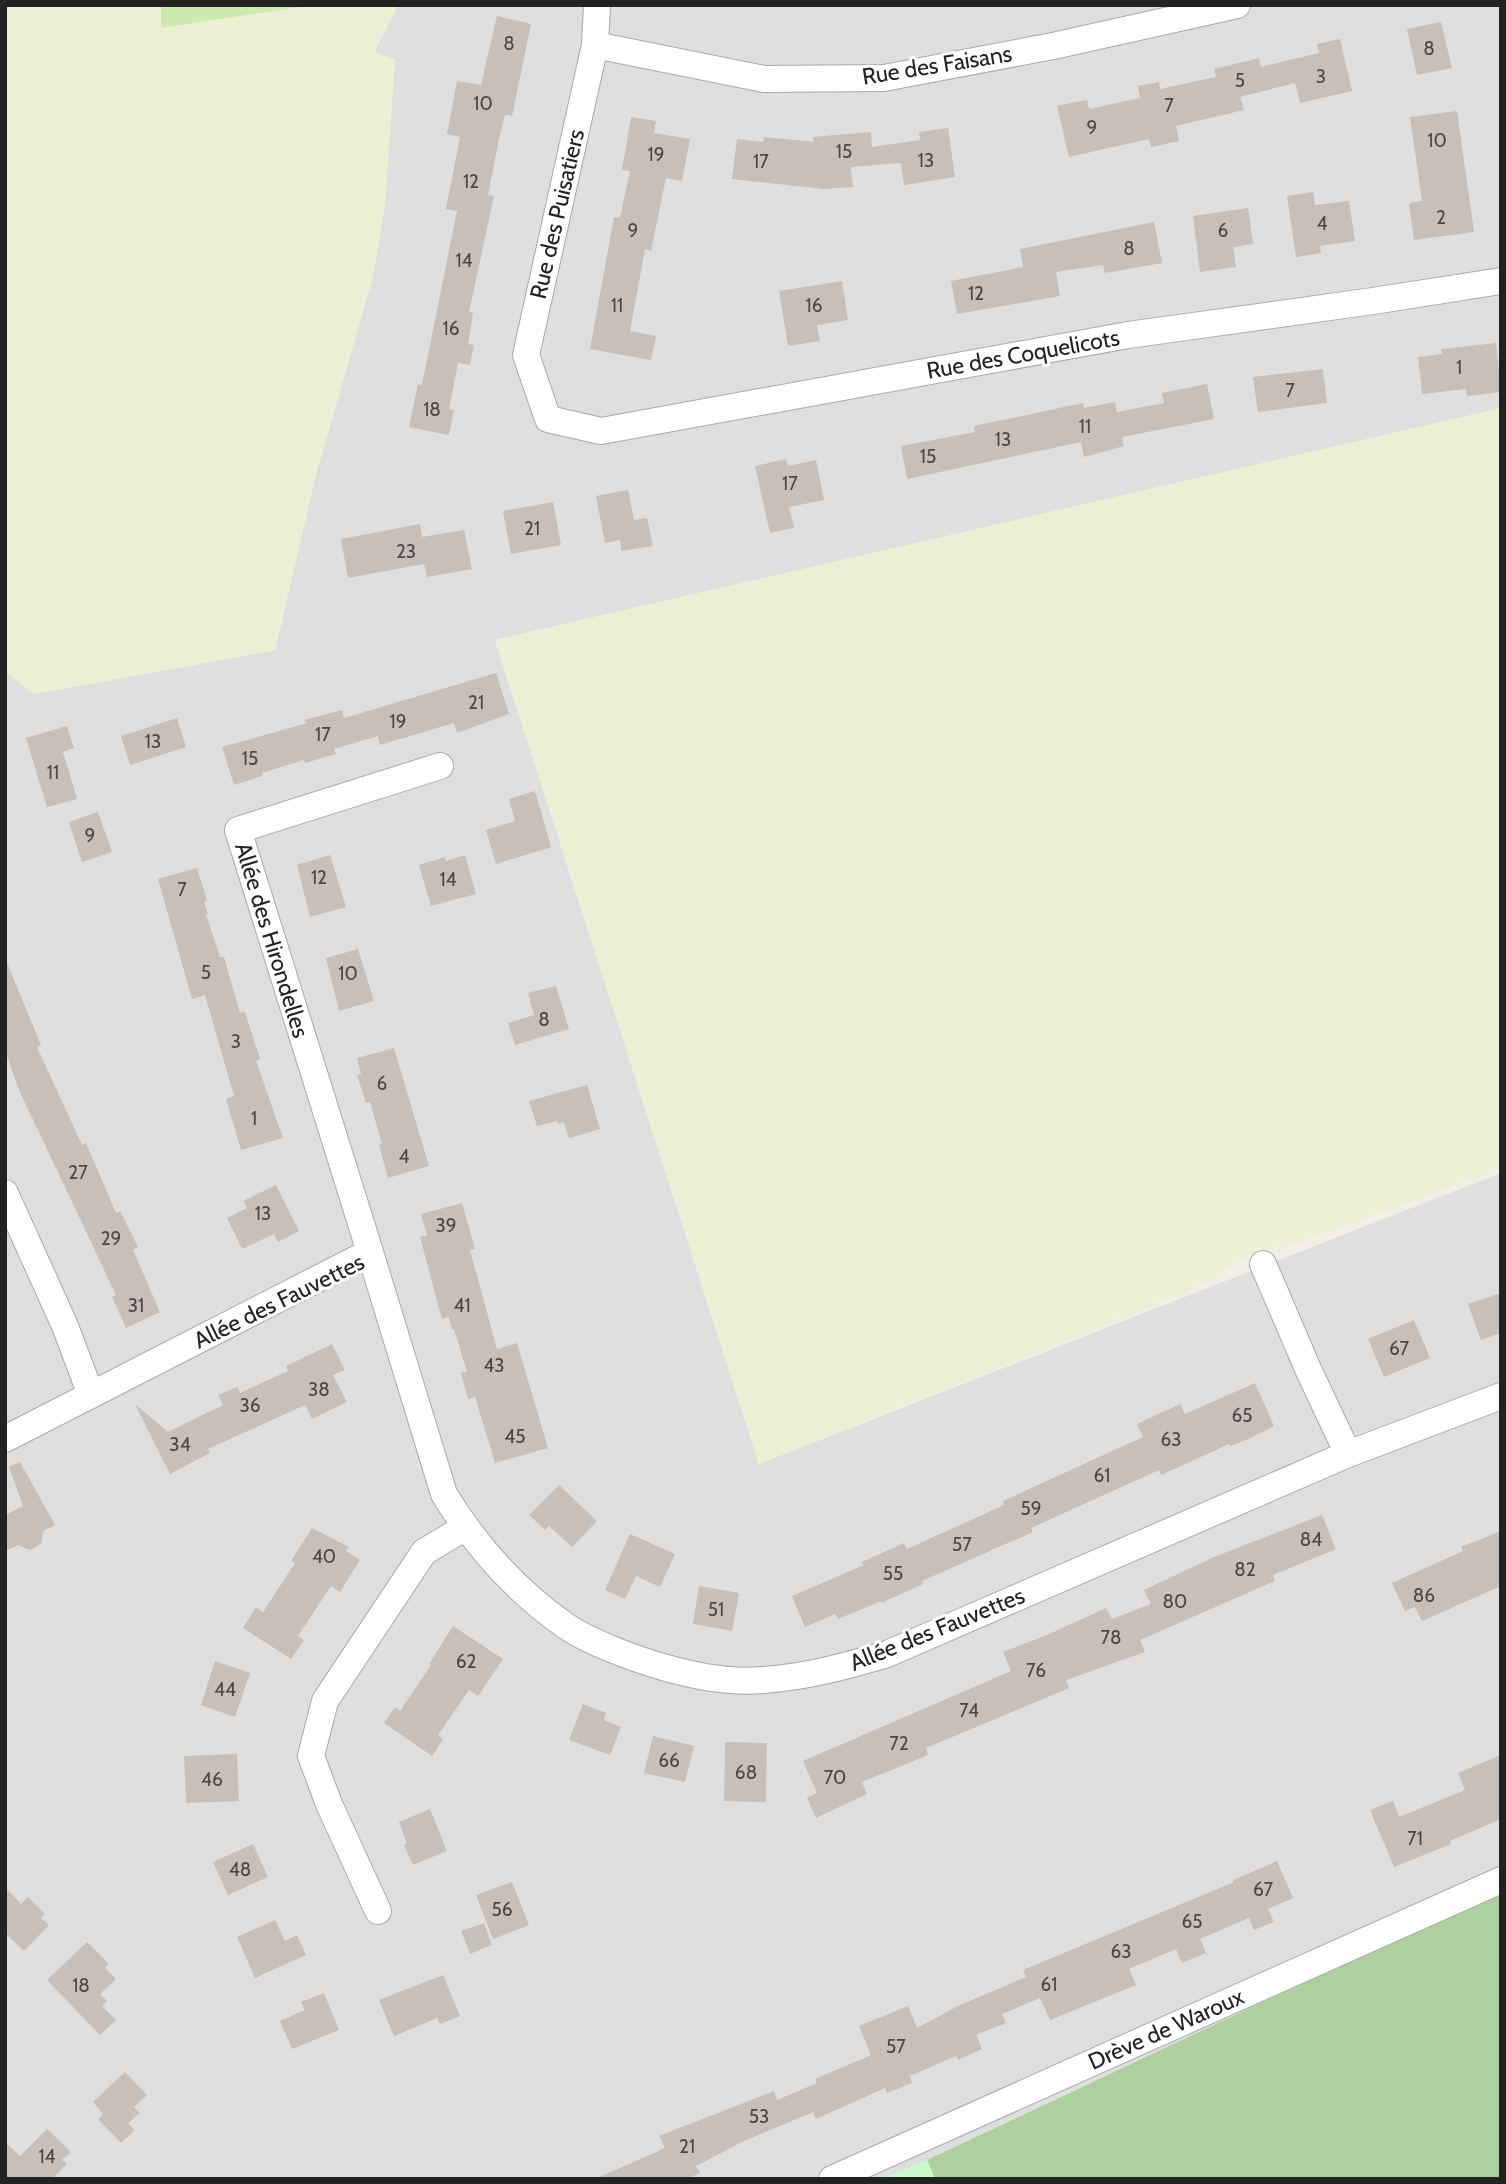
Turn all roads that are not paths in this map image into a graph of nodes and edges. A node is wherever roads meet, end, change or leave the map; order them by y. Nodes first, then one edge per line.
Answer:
1 (597, 5) edge
2 (1237, 5) edge
3 (595, 45) junction
4 (1501, 281) edge
5 (548, 419) joint
6 (440, 766) dead end
7 (5, 1193) edge
8 (370, 1252) junction
9 (1263, 1264) dead end
10 (91, 1395) junction
11 (1501, 1396) edge
12 (5, 1439) edge
13 (1348, 1454) junction
14 (464, 1528) junction
15 (1501, 1880) edge
16 (379, 1911) dead end
17 (832, 2179) edge

1 - 3 street, Rue des Puisatiers
2 - 3 street, Rue des Faisans
3 - 5 street, Rue des Puisatiers
4 - 5 street, Rue des Coquelicots
6 - 8 street, Allée des Hirondelles
7 - 10 street
8 - 10 street, Allée des Fauvettes
8 - 14 street, Allée des Fauvettes
9 - 13 street
10 - 12 street, Allée des Fauvettes
11 - 13 street, Allée des Fauvettes
13 - 14 street, Allée des Fauvettes
14 - 16 street
15 - 17 street, Drève de Waroux

